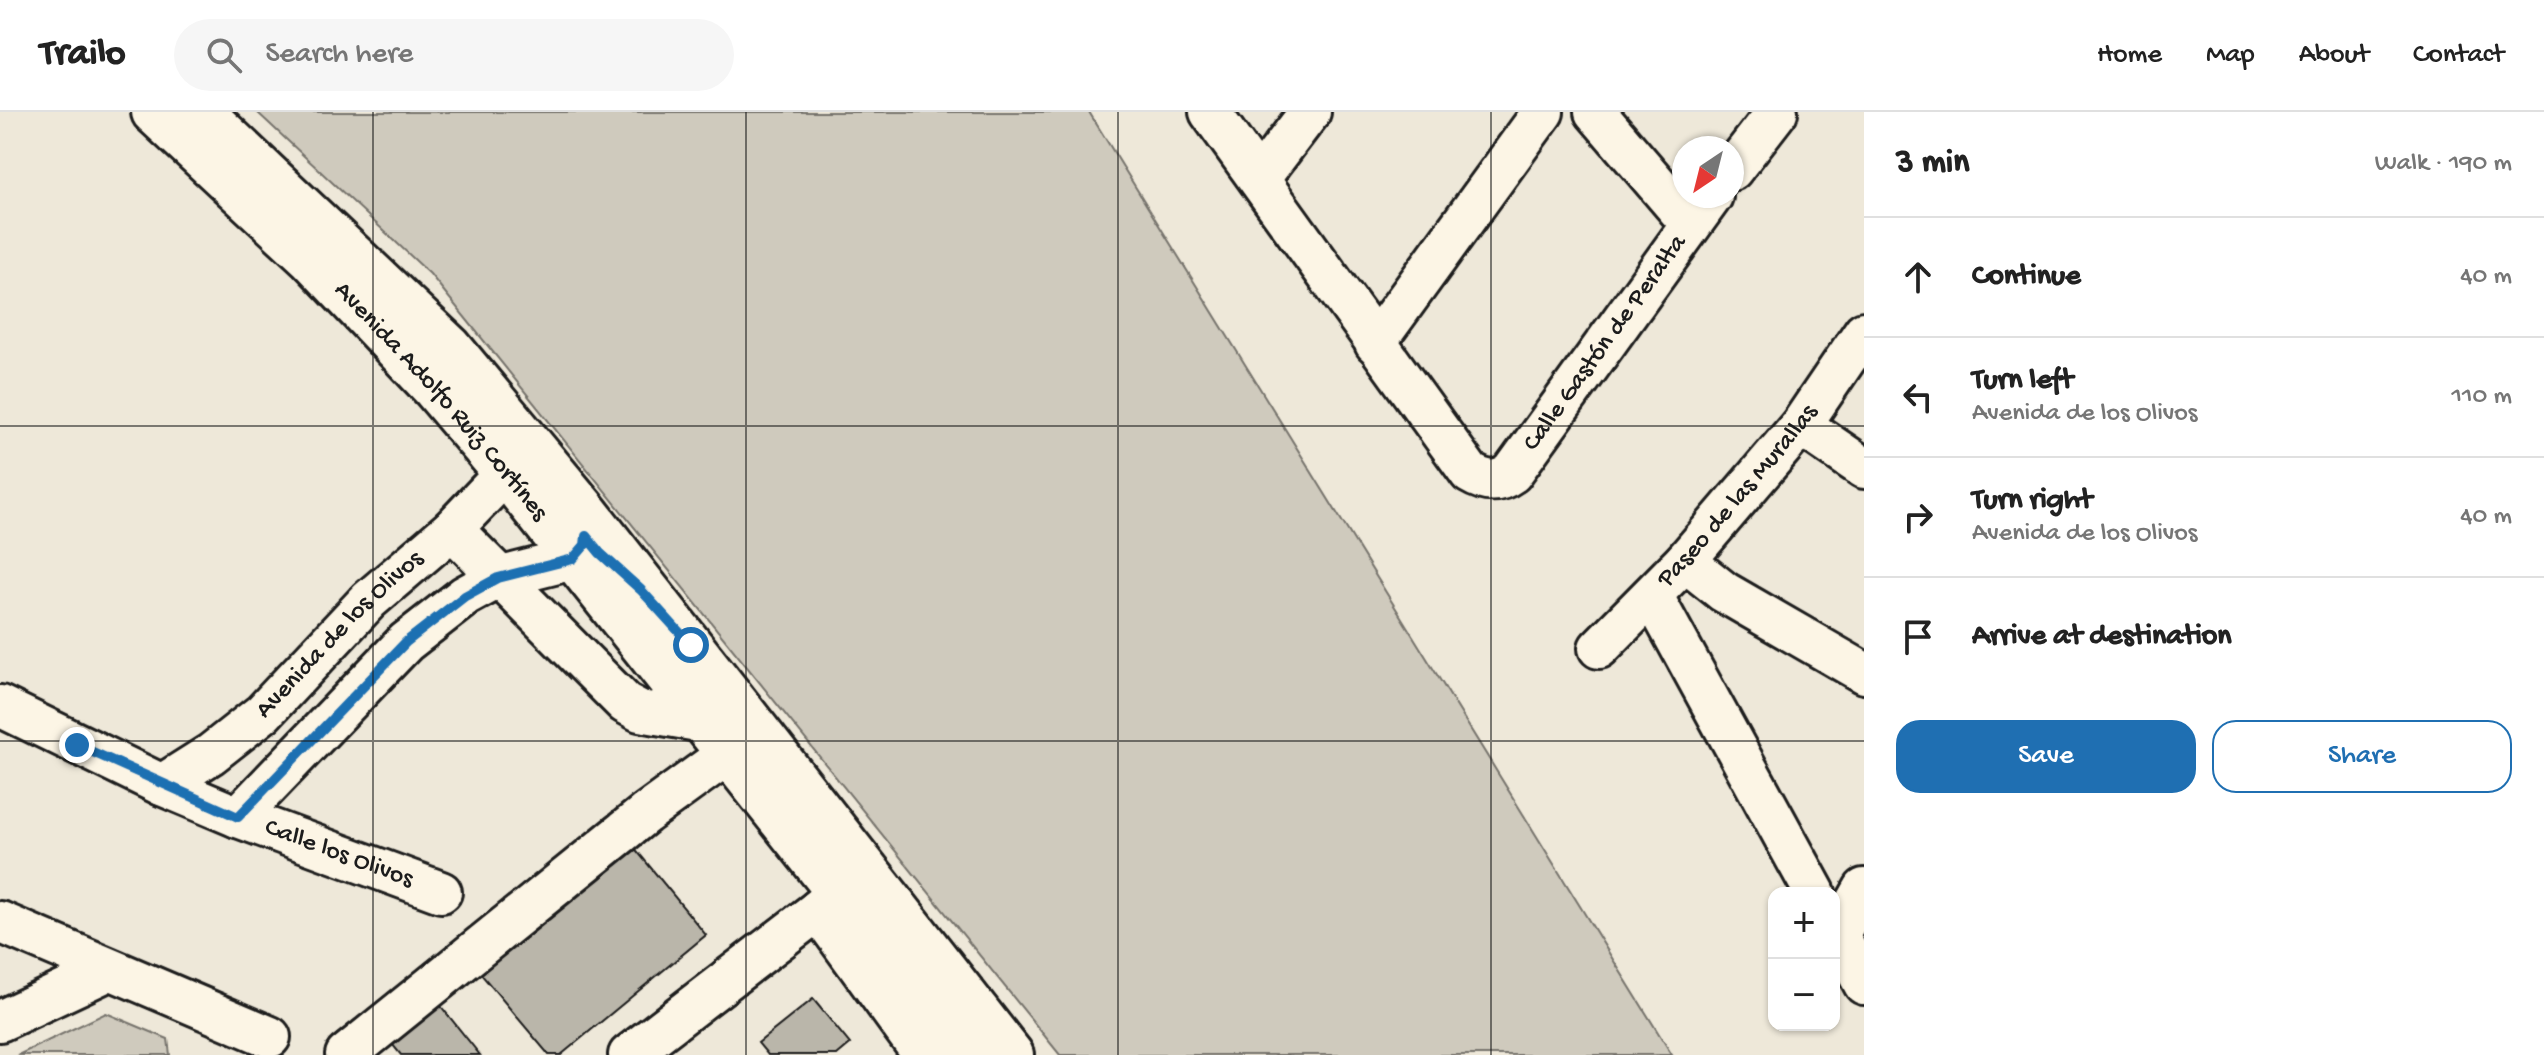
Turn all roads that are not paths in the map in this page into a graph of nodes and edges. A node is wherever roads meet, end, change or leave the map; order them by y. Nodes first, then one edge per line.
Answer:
1 (154, 112) edge
2 (201, 112) edge
3 (1210, 112) edge
4 (1310, 112) edge
5 (1543, 112) edge
6 (1595, 112) edge
7 (1777, 112) edge
8 (1744, 155) edge
9 (1259, 179) junction
10 (1701, 210) edge
11 (1864, 332) edge
12 (1375, 343) junction
13 (1801, 425) junction
14 (1864, 468) edge
15 (506, 473) junction
16 (452, 529) junction
17 (580, 534) junction
18 (1685, 561) junction
19 (498, 578) junction
20 (1652, 595) junction
21 (1599, 648) dead end
22 (1864, 673) edge
23 (0, 706) edge
24 (717, 737) junction
25 (162, 785) junction
26 (238, 817) junction
27 (1812, 887) edge
28 (1864, 889) edge
29 (441, 892) dead end
30 (828, 902) junction
31 (0, 922) edge
32 (1840, 925) edge
33 (1840, 939) edge
34 (109, 970) junction
35 (1864, 984) edge
36 (0, 1021) edge
37 (270, 1037) dead end
38 (930, 1047) edge
39 (346, 1055) edge
40 (629, 1055) edge
41 (1011, 1055) edge

1 - 15 main road, Avenida Adolfo Ruiz Cortínes
2 - 17 main road
3 - 9 street
4 - 9 street
5 - 12 street
6 - 10 street
7 - 8 street
9 - 12 street
10 - 12 street, Calle Gastón de Peralta
11 - 13 street, Paseo de las Murallas
13 - 14 street
13 - 18 street, Paseo de las Murallas
15 - 16 street, Avenida de los Olivos
15 - 17 main road, Avenida Adolfo Ruiz Cortínes
16 - 19 street
16 - 25 street, Avenida de los Olivos
17 - 19 street, Avenida de los Olivos
17 - 24 main road, Avenida Adolfo Ruiz Cortínes
17 - 41 main road
18 - 20 street, Paseo de las Murallas
18 - 22 street
19 - 24 street
19 - 26 street, Avenida de los Olivos
20 - 21 street, Paseo de las Murallas
20 - 27 street
23 - 25 street
24 - 30 main road, Avenida Adolfo Ruiz Cortínes
24 - 39 street
25 - 26 street
26 - 29 street, Calle los Olivos
28 - 32 street
30 - 38 main road, Avenida Adolfo Ruiz Cortínes
30 - 40 street
31 - 34 street
33 - 35 street
34 - 36 street
34 - 37 street

